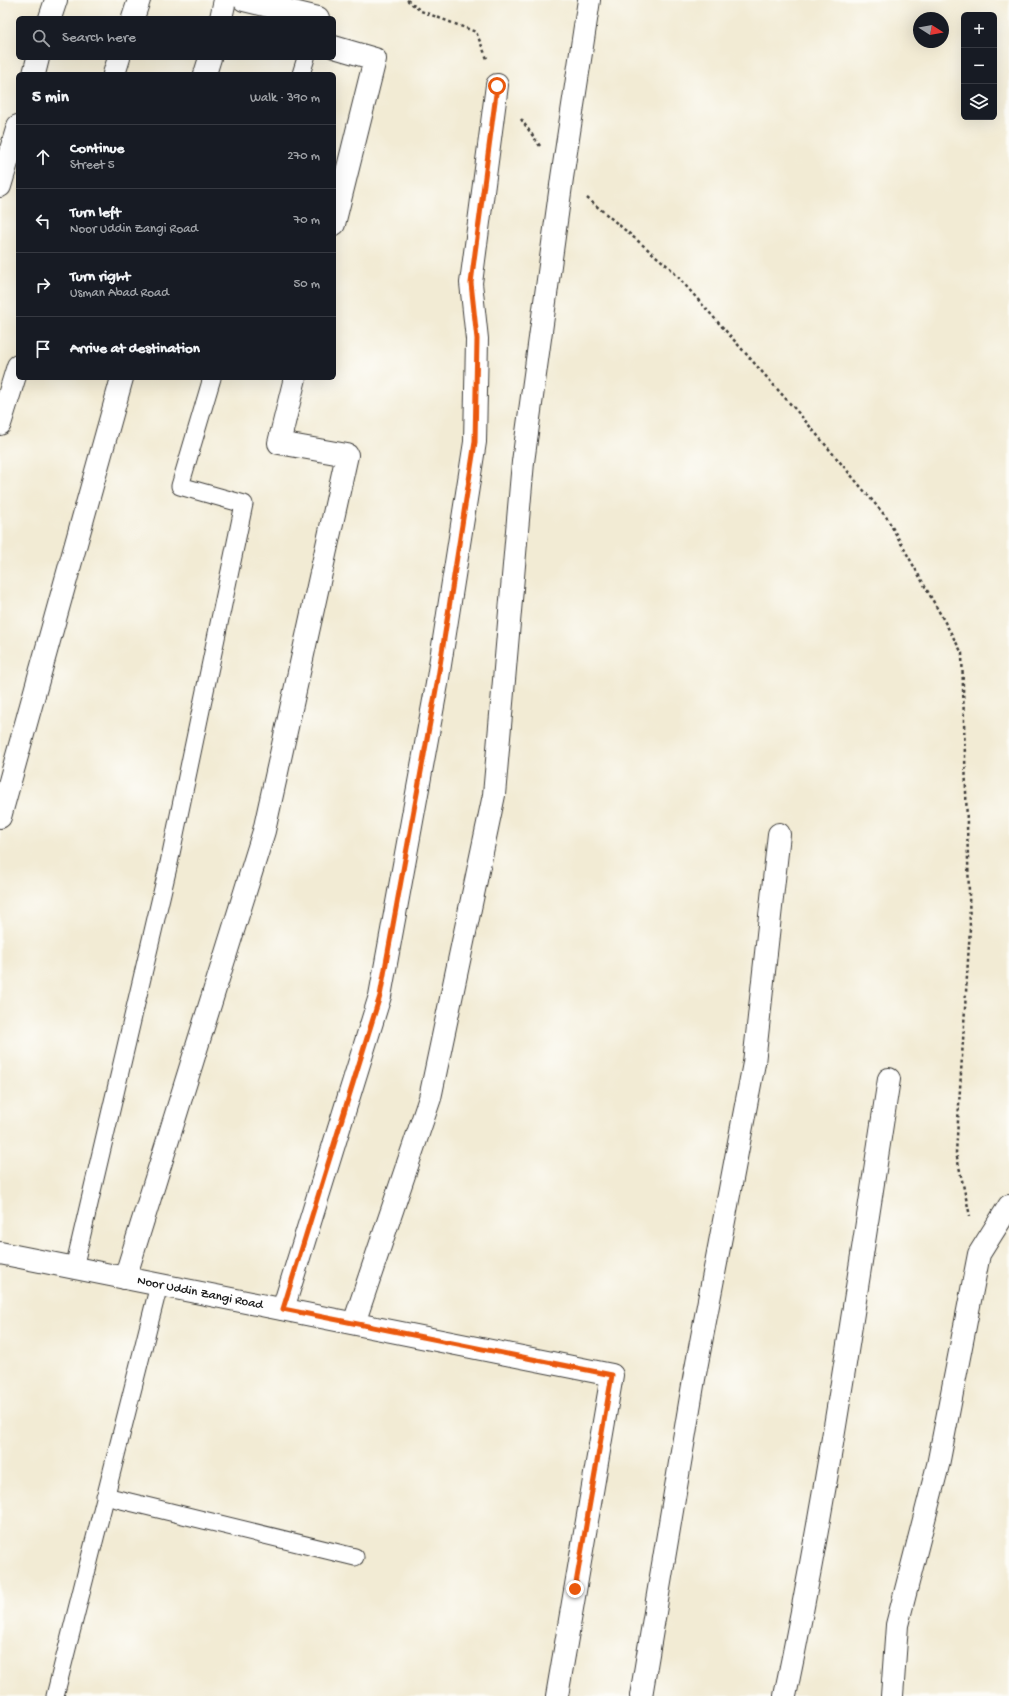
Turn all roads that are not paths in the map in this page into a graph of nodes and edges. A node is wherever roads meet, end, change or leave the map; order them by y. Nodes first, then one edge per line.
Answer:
1 (56, 0) edge
2 (139, 0) edge
3 (225, 0) edge
4 (244, 0) edge
5 (589, 0) edge
6 (51, 16) edge
7 (134, 16) edge
8 (221, 16) edge
9 (310, 16) edge
10 (336, 48) edge
11 (38, 60) edge
12 (118, 60) edge
13 (210, 60) edge
14 (305, 60) edge
15 (34, 72) edge
16 (115, 72) edge
17 (206, 72) edge
18 (302, 72) edge
19 (497, 86) dead end
20 (16, 133) edge
21 (0, 186) edge
22 (336, 216) edge
23 (16, 372) edge
24 (121, 380) edge
25 (211, 380) edge
26 (295, 380) edge
27 (0, 424) edge
28 (6, 770) edge
29 (0, 817) edge
30 (779, 834) dead end
31 (889, 1079) dead end
32 (1009, 1206) edge
33 (0, 1253) edge
34 (74, 1268) junction
35 (126, 1278) junction
36 (158, 1285) junction
37 (283, 1309) junction
38 (354, 1323) junction
39 (105, 1496) junction
40 (355, 1557) dead end
41 (55, 1696) edge
42 (556, 1696) edge
43 (641, 1696) edge
44 (785, 1696) edge
45 (892, 1696) edge

1 - 6 street
2 - 7 street
3 - 8 street
4 - 9 street
5 - 38 street
10 - 22 street
11 - 15 street
12 - 16 street
13 - 17 street
14 - 18 lane
19 - 37 street
20 - 21 street
23 - 27 street
24 - 28 street
25 - 34 lane
26 - 35 street
28 - 29 street
30 - 43 street
31 - 44 street
32 - 45 street
33 - 34 street, Noor Uddin Zangi Road
34 - 35 street, Noor Uddin Zangi Road
35 - 36 street, Noor Uddin Zangi Road
36 - 37 street, Noor Uddin Zangi Road
36 - 39 lane
37 - 38 street, Noor Uddin Zangi Road
38 - 42 street, Noor Uddin Zangi Road
39 - 40 lane
39 - 41 lane

